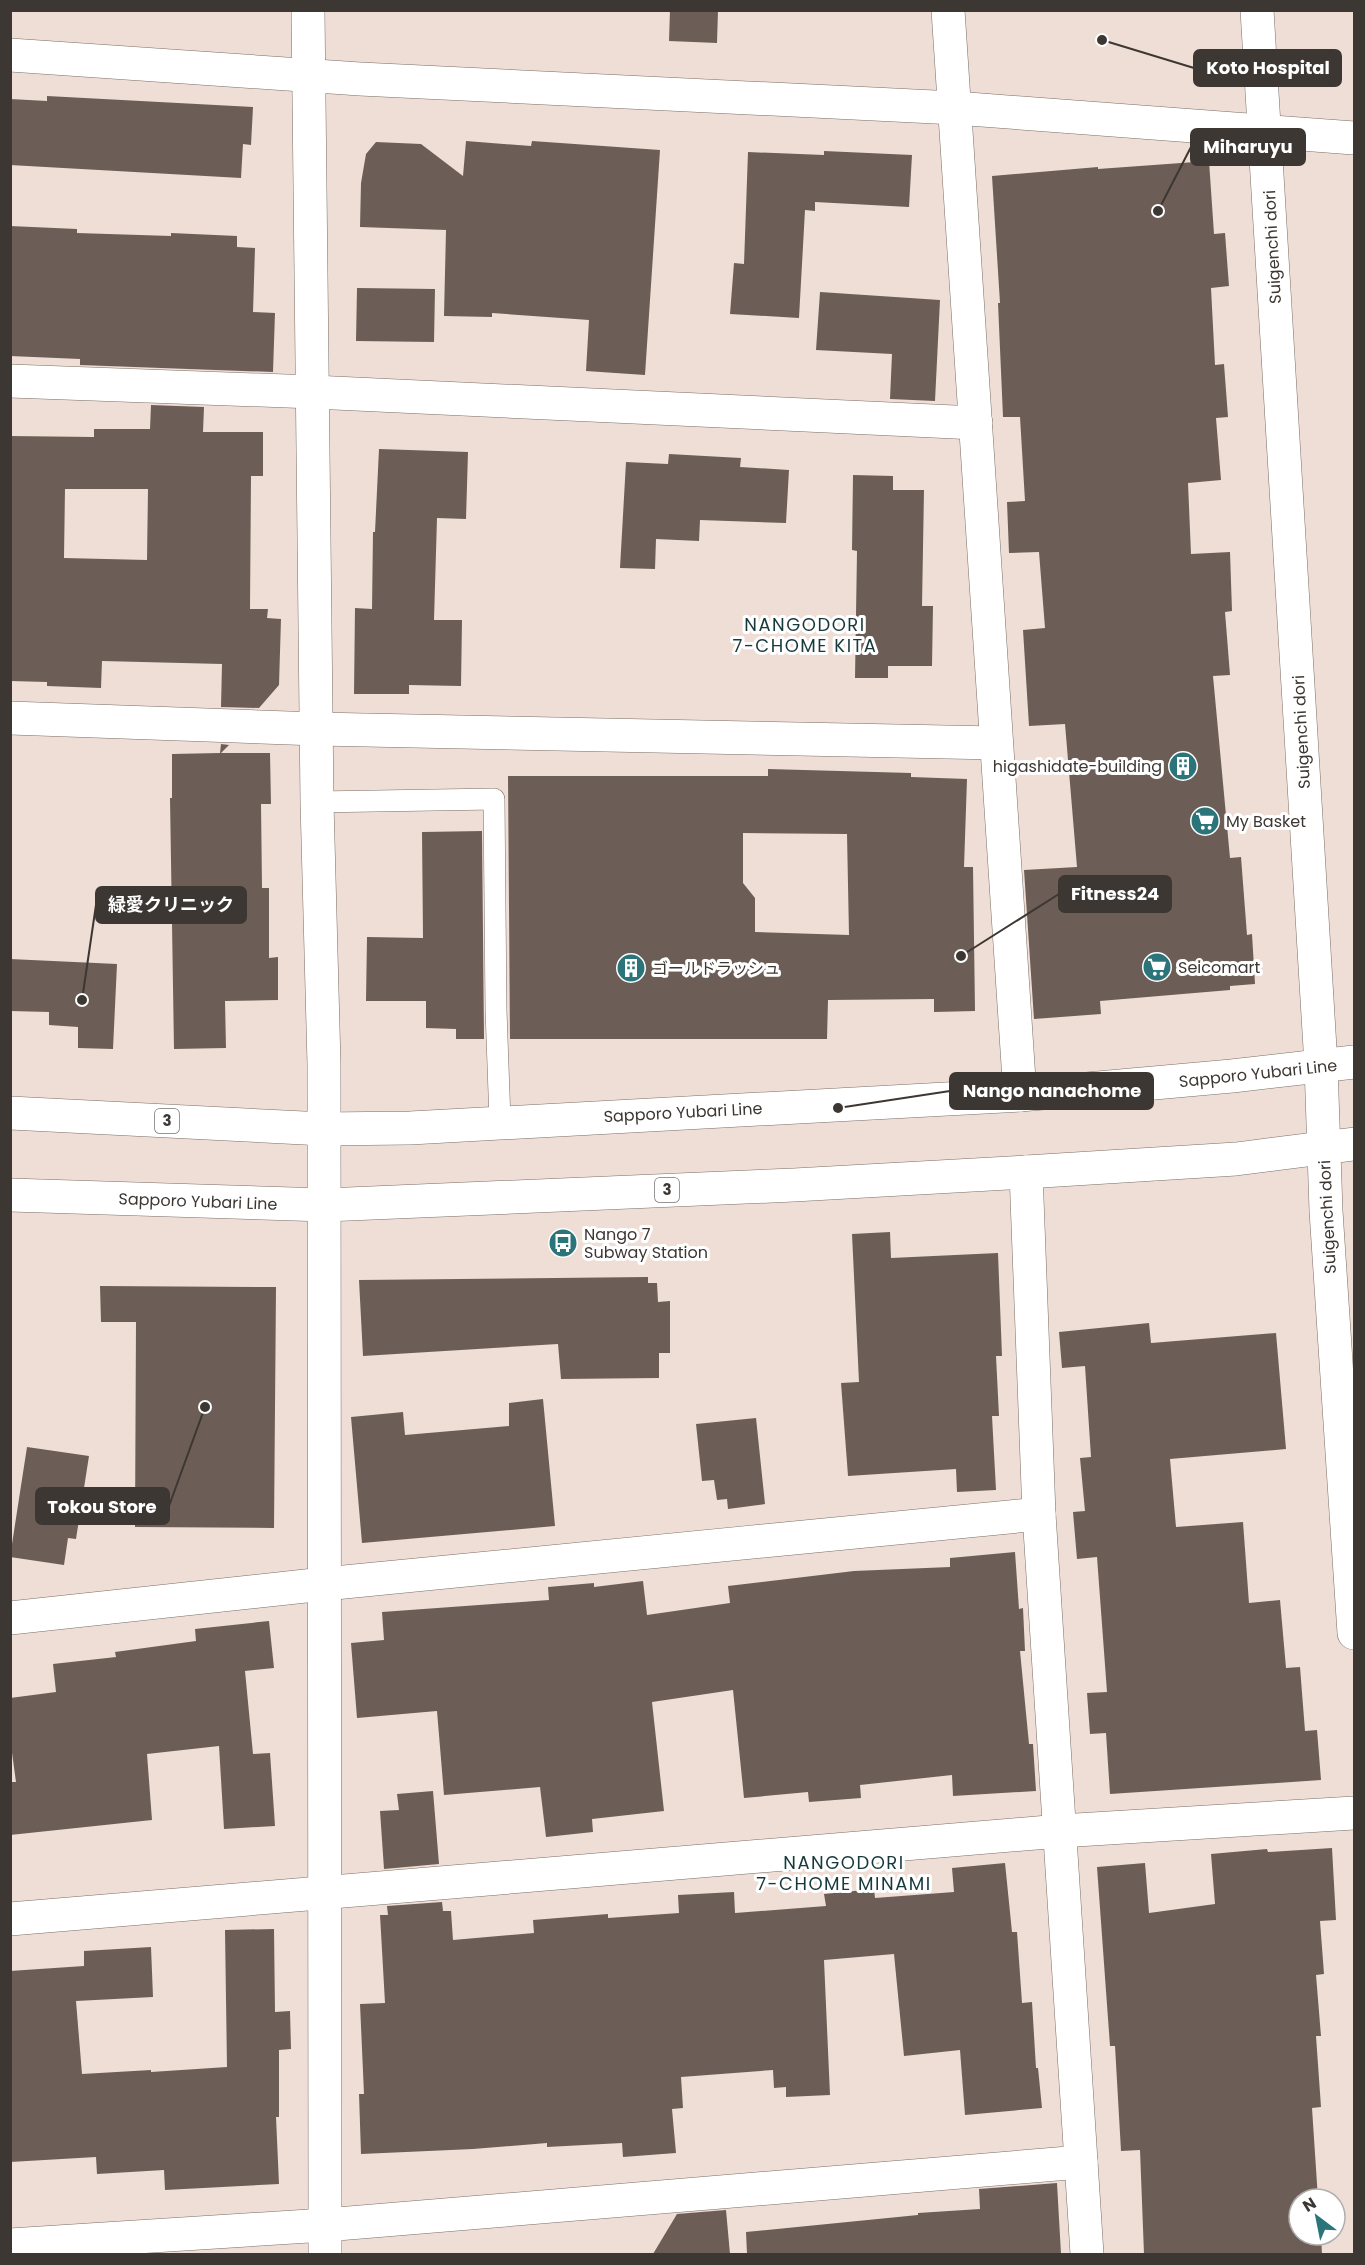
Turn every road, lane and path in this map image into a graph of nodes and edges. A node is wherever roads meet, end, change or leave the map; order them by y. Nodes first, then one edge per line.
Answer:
1 (308, 10) edge
2 (948, 10) edge
3 (1257, 10) edge
4 (10, 55) edge
5 (308, 75) junction
6 (955, 108) junction
7 (1265, 131) junction
8 (1354, 138) edge
9 (10, 381) edge
10 (313, 392) junction
11 (976, 423) junction
12 (10, 718) edge
13 (317, 729) junction
14 (996, 742) junction
15 (317, 802) junction
16 (1354, 1062) edge
17 (1322, 1065) junction
18 (1020, 1095) junction
19 (10, 1113) edge
20 (500, 1121) junction
21 (324, 1130) junction
22 (1339, 1145) edge
23 (1026, 1172) junction
24 (10, 1195) edge
25 (324, 1205) junction
26 (1039, 1514) junction
27 (324, 1584) junction
28 (10, 1618) edge
29 (1354, 1633) edge
30 (1354, 1813) edge
31 (1060, 1832) junction
32 (325, 1893) junction
33 (10, 1919) edge
34 (1081, 2162) junction
35 (325, 2240) edge
36 (10, 2246) edge
37 (1087, 2254) edge

1 - 5 street
2 - 6 street
3 - 7 street, Suigenchi dori
4 - 5 street
5 - 6 street
5 - 10 street
6 - 7 street
6 - 11 street
7 - 8 street
7 - 17 street, Suigenchi dori
9 - 10 street
10 - 11 street
10 - 13 street
11 - 14 street
12 - 13 street
13 - 14 street
13 - 15 street
14 - 18 street
15 - 20 lane
15 - 21 street
16 - 17 street, Sapporo Yubari Line / 3
17 - 18 street, Sapporo Yubari Line / 3
17 - 22 street, Suigenchi dori
18 - 20 street, Sapporo Yubari Line / 3
19 - 21 street, Sapporo Yubari Line / 3
20 - 21 street, Sapporo Yubari Line / 3
21 - 25 street
22 - 23 street, Sapporo Yubari Line / 3
22 - 29 street, Suigenchi dori
23 - 25 street, Sapporo Yubari Line / 3
23 - 26 street
24 - 25 street, Sapporo Yubari Line / 3
25 - 27 street
26 - 27 street
26 - 31 street
27 - 28 street
27 - 32 street
30 - 31 street
31 - 32 street
31 - 34 street
32 - 33 street
32 - 35 street
34 - 35 street
34 - 37 street
35 - 36 street

